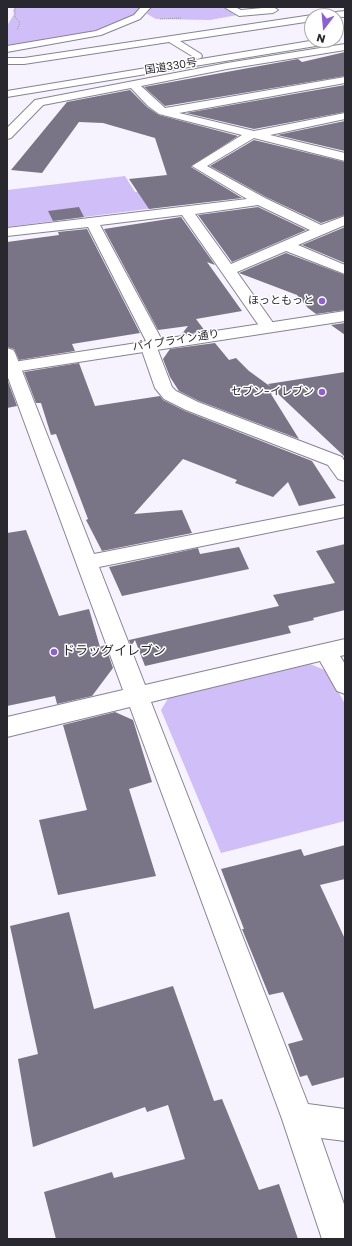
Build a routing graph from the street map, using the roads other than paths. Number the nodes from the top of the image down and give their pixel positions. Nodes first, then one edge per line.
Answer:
1 (146, 7) edge
2 (229, 7) edge
3 (286, 7) edge
4 (304, 19) edge
5 (304, 39) edge
6 (172, 40) junction
7 (304, 43) edge
8 (345, 47) edge
9 (7, 49) edge
10 (327, 50) junction
11 (197, 56) junction
12 (345, 58) edge
13 (7, 61) edge
14 (345, 80) edge
15 (133, 84) junction
16 (7, 87) edge
17 (7, 94) edge
18 (163, 112) junction
19 (345, 116) edge
20 (11, 126) edge
21 (7, 134) edge
22 (251, 134) junction
23 (345, 157) edge
24 (260, 202) junction
25 (186, 211) junction
26 (345, 220) edge
27 (92, 222) junction
28 (322, 231) junction
29 (7, 232) edge
30 (286, 246) junction
31 (345, 270) edge
32 (227, 271) junction
33 (345, 316) edge
34 (268, 327) junction
35 (152, 345) junction
36 (9, 363) edge
37 (342, 462) edge
38 (345, 511) edge
39 (86, 563) junction
40 (336, 649) edge
41 (345, 685) edge
42 (137, 696) junction
43 (7, 727) edge
44 (298, 1119) junction
45 (345, 1125) edge
46 (339, 1239) edge

1 - 9 main road
2 - 3 main road
4 - 6 main road
5 - 11 main road, 国道330号
6 - 11 main road
6 - 13 main road
7 - 17 main road, 国道330号
8 - 10 main road
10 - 12 main road
10 - 15 main road
11 - 16 main road, 国道330号
14 - 18 main road
15 - 18 main road
15 - 20 main road
18 - 22 main road
19 - 22 main road
20 - 21 main road
22 - 23 main road
22 - 24 main road
24 - 25 main road
24 - 28 main road
25 - 27 main road
25 - 32 main road
26 - 28 main road
27 - 29 main road
27 - 35 main road
28 - 30 main road
30 - 31 main road
30 - 32 main road
32 - 34 main road
33 - 34 main road, パイプライン通り
34 - 35 main road, パイプライン通り
35 - 36 main road, パイプライン通り
35 - 37 main road
36 - 39 main road
38 - 39 main road
39 - 42 main road
40 - 41 main road
40 - 42 main road
42 - 43 main road
42 - 44 main road
44 - 45 main road
44 - 46 main road

